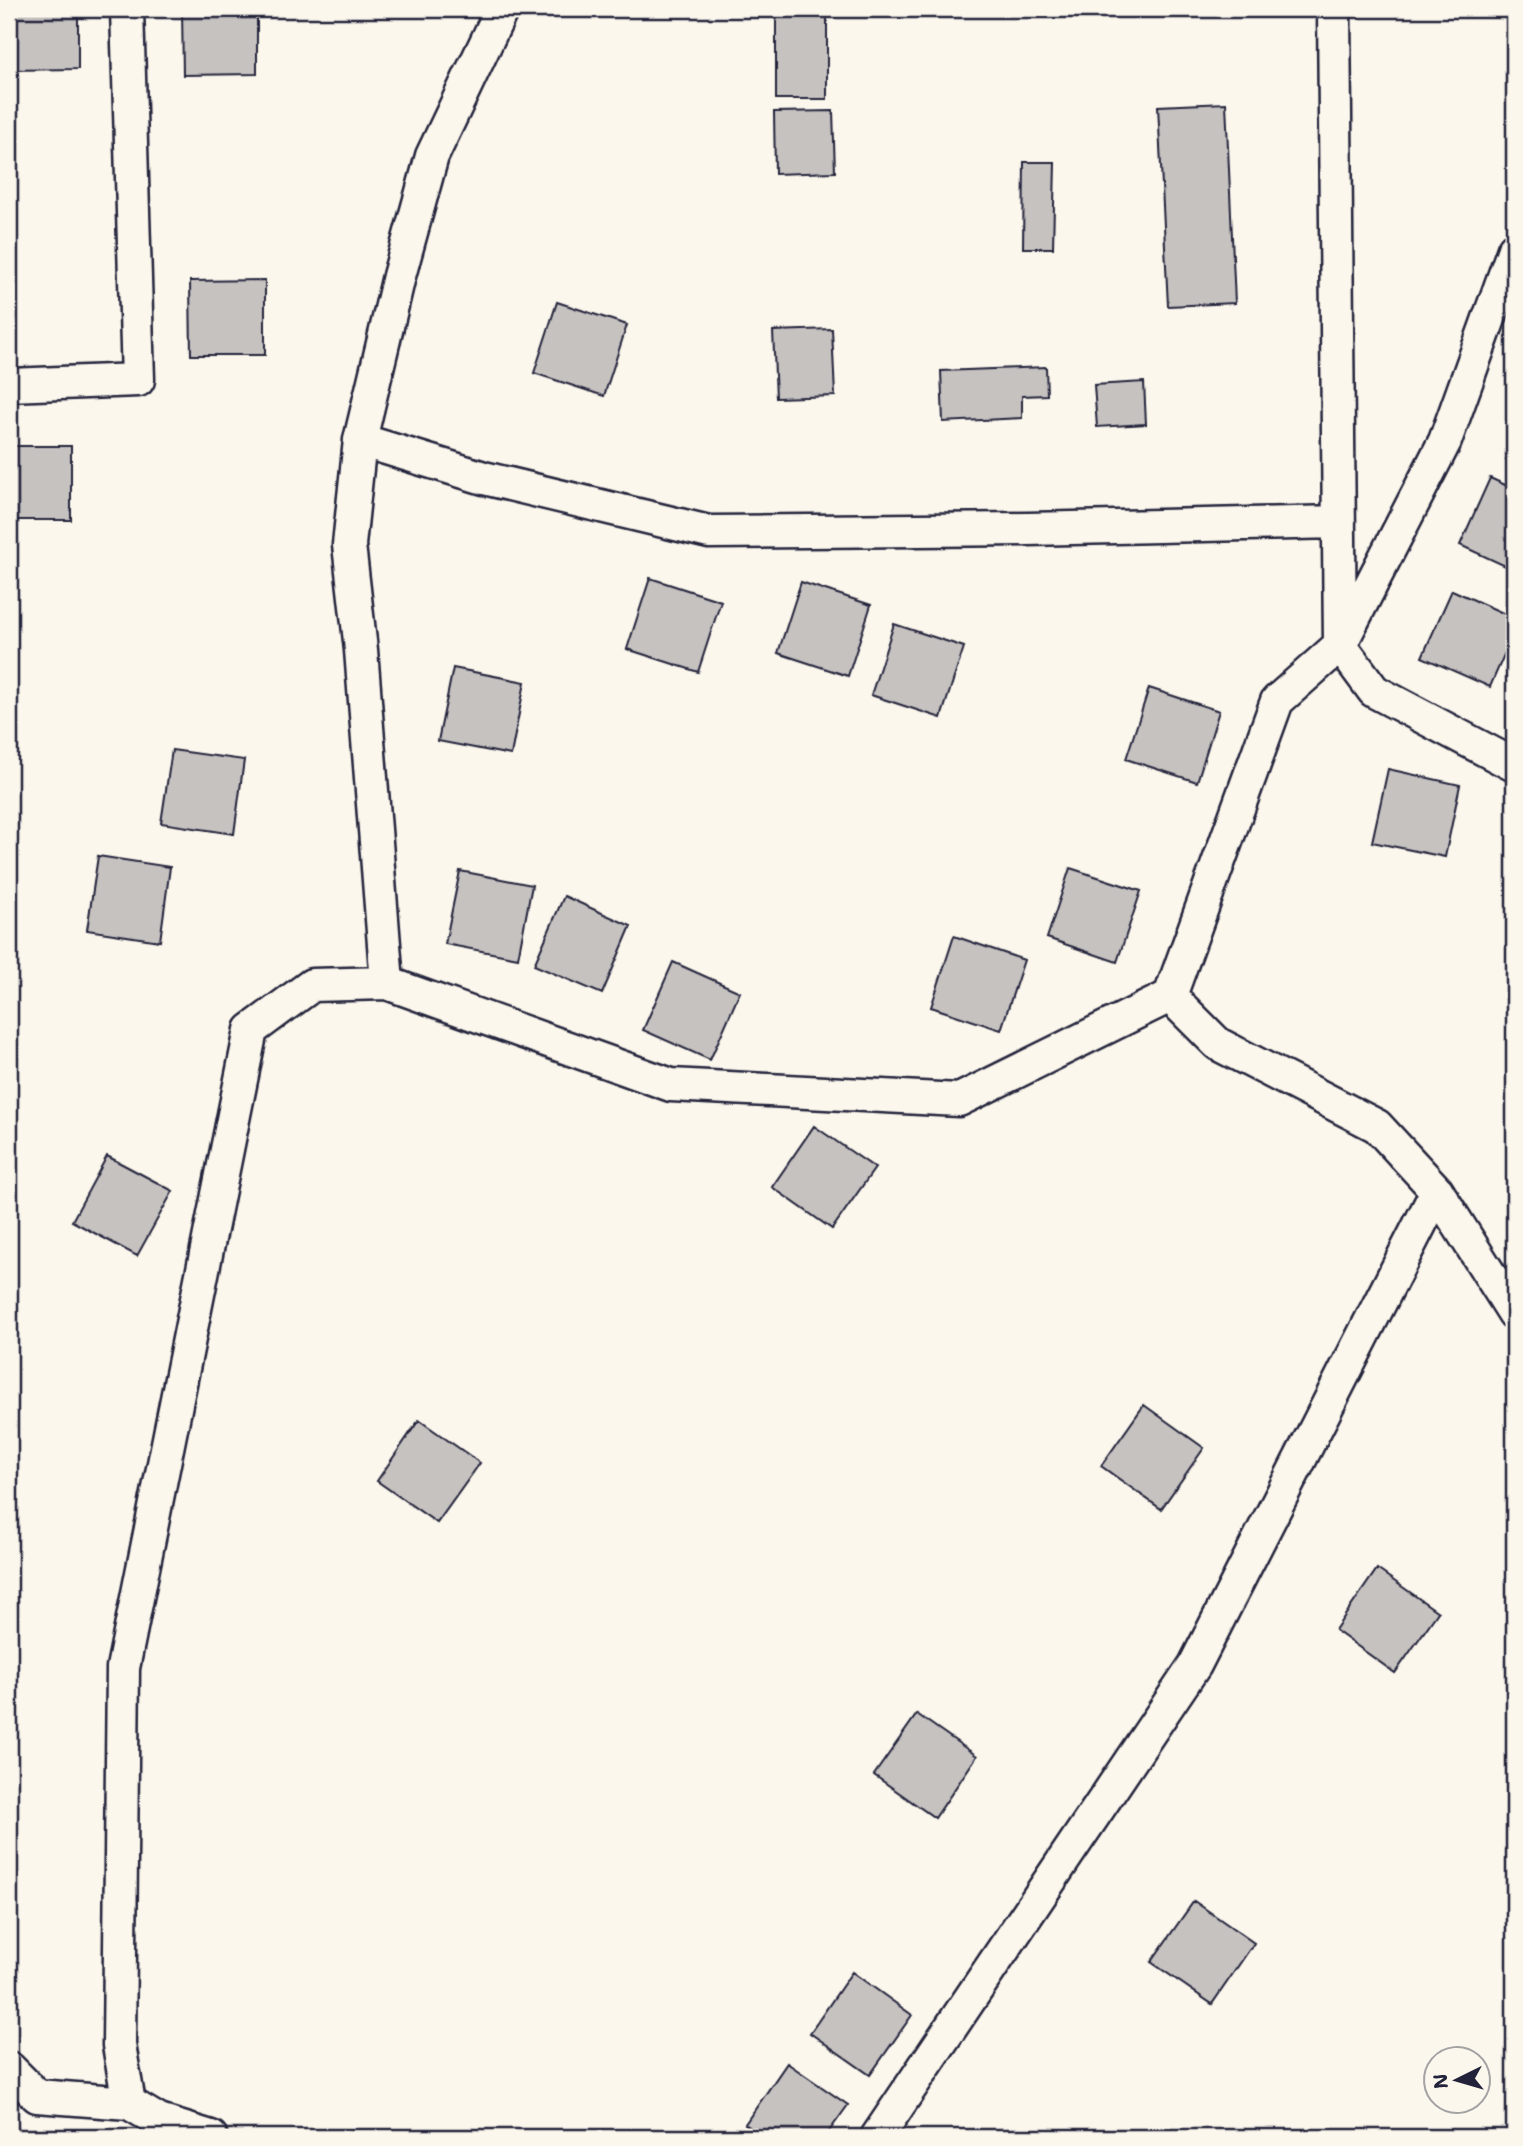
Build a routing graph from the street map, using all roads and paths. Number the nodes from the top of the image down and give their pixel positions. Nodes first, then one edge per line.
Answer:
1 (127, 9) edge
2 (502, 9) edge
3 (1334, 9) edge
4 (1514, 249) edge
5 (9, 385) edge
6 (360, 440) junction
7 (1339, 522) junction
8 (1340, 645) junction
9 (1514, 765) edge
10 (387, 982) junction
11 (1170, 996) junction
12 (1437, 1191) junction
13 (1514, 1313) edge
14 (9, 2068) edge
15 (129, 2103) junction
16 (212, 2137) edge
17 (877, 2137) edge

1 - 5 street
2 - 6 street
3 - 7 street
4 - 8 street
6 - 7 street
6 - 10 street
7 - 8 street
8 - 9 street
8 - 11 street
10 - 11 street
10 - 15 street
11 - 12 street
12 - 13 street
12 - 17 street
14 - 15 street
15 - 16 street

